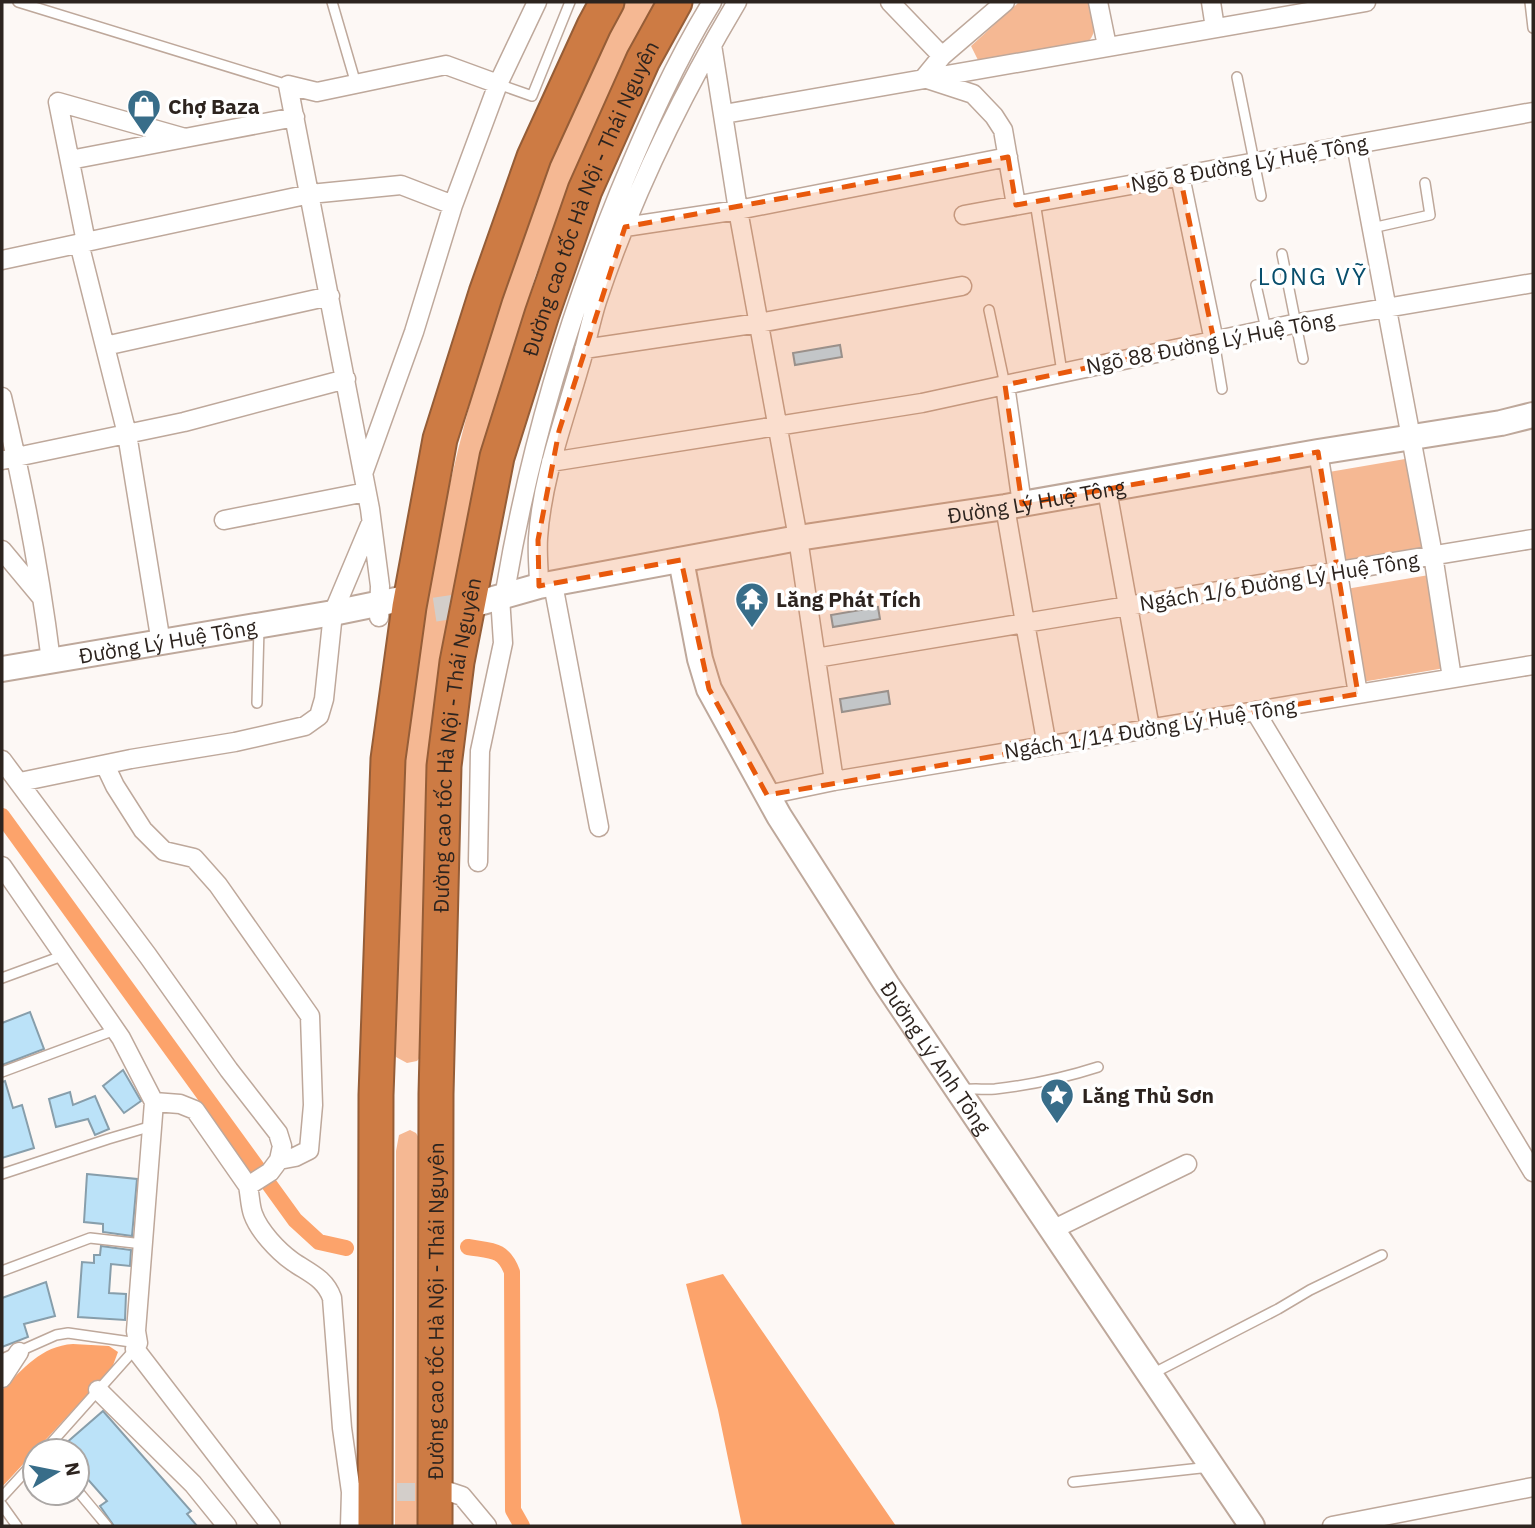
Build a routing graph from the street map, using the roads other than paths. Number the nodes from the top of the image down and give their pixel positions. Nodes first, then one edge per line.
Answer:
1 (18, 2) edge
2 (332, 2) edge
3 (537, 2) edge
4 (570, 2) edge
5 (607, 2) edge
6 (675, 2) edge
7 (712, 2) edge
8 (737, 2) edge
9 (890, 2) edge
10 (1005, 2) edge
11 (1098, 2) edge
12 (1211, 2) edge
13 (1366, 2) edge
14 (1530, 2) edge
15 (1332, 4) edge
16 (1215, 28) junction
17 (1533, 28) edge
18 (973, 29) junction
19 (712, 45) junction
20 (1107, 46) junction
21 (942, 56) junction
22 (986, 69) junction
23 (1237, 77) dead end
24 (924, 78) junction
25 (356, 84) junction
26 (499, 84) junction
27 (288, 85) junction
28 (1533, 113) edge
29 (724, 114) junction
30 (295, 117) junction
31 (185, 138) junction
32 (1356, 144) junction
33 (1008, 157) junction
34 (70, 160) junction
35 (1254, 162) junction
36 (1180, 176) junction
37 (1425, 183) dead end
38 (310, 194) junction
39 (1261, 196) dead end
40 (1035, 202) junction
41 (453, 205) junction
42 (1016, 205) junction
43 (738, 210) junction
44 (964, 215) dead end
45 (625, 227) junction
46 (1372, 228) junction
47 (83, 242) junction
48 (1283, 254) dead end
49 (2, 260) edge
50 (1533, 283) edge
51 (1256, 285) dead end
52 (962, 286) dead end
53 (330, 296) junction
54 (1387, 308) junction
55 (989, 310) dead end
56 (759, 323) junction
57 (1298, 323) junction
58 (1266, 330) junction
59 (1214, 341) junction
60 (105, 346) junction
61 (584, 349) junction
62 (1303, 359) dead end
63 (1062, 372) junction
64 (346, 379) junction
65 (1005, 385) junction
66 (1222, 389) dead end
67 (2, 397) edge
68 (1533, 415) edge
69 (776, 428) junction
70 (127, 434) junction
71 (1411, 437) junction
72 (1318, 452) junction
73 (9, 458) edge
74 (551, 462) junction
75 (365, 483) junction
76 (1107, 490) junction
77 (1014, 505) junction
78 (224, 520) dead end
79 (370, 523) junction
80 (798, 538) junction
81 (1533, 539) edge
82 (2, 550) edge
83 (1433, 555) junction
84 (681, 560) junction
85 (1338, 571) junction
86 (546, 585) junction
87 (491, 593) junction
88 (43, 599) junction
89 (1128, 606) junction
90 (390, 608) joint
91 (333, 613) junction
92 (1026, 623) junction
93 (259, 626) junction
94 (161, 643) junction
95 (816, 658) junction
96 (51, 661) junction
97 (1533, 665) edge
98 (2, 670) edge
99 (1452, 678) junction
100 (1358, 694) junction
101 (257, 703) dead end
102 (1255, 711) junction
103 (1150, 728) junction
104 (1047, 746) junction
105 (2, 760) edge
106 (105, 765) junction
107 (834, 781) junction
108 (20, 782) junction
109 (767, 795) junction
110 (599, 827) dead end
111 (478, 862) dead end
112 (2, 866) edge
113 (8, 885) edge
114 (62, 956) junction
115 (2, 978) edge
116 (115, 1030) junction
117 (1098, 1067) dead end
118 (2, 1072) edge
119 (958, 1091) junction
120 (154, 1102) junction
121 (152, 1126) junction
122 (1187, 1164) dead end
123 (275, 1166) junction
124 (1533, 1172) edge
125 (2, 1174) edge
126 (251, 1185) junction
127 (1052, 1230) junction
128 (143, 1244) junction
129 (1382, 1255) dead end
130 (2, 1271) edge
131 (136, 1346) junction
132 (10, 1355) edge
133 (1150, 1375) junction
134 (2, 1378) edge
135 (98, 1390) junction
136 (57, 1437) edge
137 (1212, 1467) junction
138 (21, 1476) edge
139 (1073, 1482) dead end
140 (1533, 1488) edge
141 (351, 1492) junction
142 (370, 1492) tunnel mouth
143 (450, 1492) tunnel mouth
144 (2, 1497) edge
145 (2, 1505) edge
146 (91, 1507) edge
147 (17, 1526) edge
148 (107, 1526) edge
149 (227, 1526) edge
150 (271, 1526) edge
151 (350, 1526) edge
152 (374, 1526) edge
153 (435, 1526) edge
154 (487, 1526) edge
155 (1252, 1526) edge
156 (1332, 1526) edge

1 - 27 lane
2 - 25 lane
3 - 26 street
4 - 26 lane
5 - 152 highway
6 - 153 highway, Đường cao tốc Hà Nội - Thái Nguyên
7 - 87 street
8 - 19 street
9 - 21 street
10 - 18 street
11 - 20 street
12 - 16 street
13 - 15 street
14 - 17 lane
15 - 16 street
16 - 20 street
18 - 21 street
18 - 22 street
19 - 29 street
19 - 45 street
20 - 22 street
21 - 24 street
22 - 24 street
23 - 35 lane
24 - 29 street
24 - 33 street
25 - 26 street
25 - 27 street
26 - 41 street
27 - 30 street
28 - 32 street, Ngõ 8 Đường Lý Huệ Tông
29 - 43 street
30 - 31 street
30 - 38 street
31 - 34 street
31 - 34 street
32 - 35 street, Ngõ 8 Đường Lý Huệ Tông
32 - 46 street
33 - 42 street
33 - 43 street
34 - 47 street
35 - 36 street, Ngõ 8 Đường Lý Huệ Tông
35 - 39 lane
36 - 40 street, Ngõ 8 Đường Lý Huệ Tông
36 - 59 street
37 - 46 lane
38 - 41 street
38 - 47 street
38 - 53 street
40 - 42 street, Ngõ 8 Đường Lý Huệ Tông
40 - 63 lane
41 - 75 street
42 - 44 street, Ngõ 8 Đường Lý Huệ Tông
43 - 45 street
43 - 56 street
45 - 61 street
46 - 54 street
47 - 49 street
47 - 60 street
48 - 57 lane
50 - 54 street, Ngõ 88 Đường Lý Huệ Tông
51 - 58 lane
52 - 56 street
53 - 60 street
53 - 64 street
54 - 57 street, Ngõ 88 Đường Lý Huệ Tông
54 - 71 street
55 - 65 lane
56 - 61 street
56 - 69 street
57 - 58 street, Ngõ 88 Đường Lý Huệ Tông
57 - 62 lane
58 - 59 street, Ngõ 88 Đường Lý Huệ Tông
59 - 63 street, Ngõ 88 Đường Lý Huệ Tông
59 - 66 lane
60 - 70 street
61 - 74 street
63 - 65 street, Ngõ 88 Đường Lý Huệ Tông
64 - 70 street
64 - 75 street
65 - 69 street, Ngõ 88 Đường Lý Huệ Tông
65 - 77 street
67 - 73 street
68 - 71 main road, Đường Lý Huệ Tông
69 - 74 street, Ngõ 88 Đường Lý Huệ Tông
69 - 80 street
70 - 73 street
70 - 94 street
71 - 72 main road, Đường Lý Huệ Tông
71 - 83 street
72 - 76 main road, Đường Lý Huệ Tông
72 - 85 street
73 - 88 street
74 - 86 street
75 - 78 street
75 - 79 street
76 - 77 main road, Đường Lý Huệ Tông
76 - 89 street
77 - 80 main road, Đường Lý Huệ Tông
77 - 92 street
79 - 90 street
79 - 91 street
80 - 84 main road, Đường Lý Huệ Tông
80 - 95 street
81 - 83 street, Ngách 1/6 Đường Lý Huệ Tông
82 - 88 street
83 - 85 street, Ngách 1/6 Đường Lý Huệ Tông
83 - 99 street
84 - 86 main road, Đường Lý Huệ Tông
84 - 109 main road, Đường Lý Anh Tông
85 - 89 street, Ngách 1/6 Đường Lý Huệ Tông
85 - 100 street
86 - 87 main road, Đường Lý Huệ Tông
86 - 110 street
87 - 111 street
88 - 96 street
89 - 92 street, Ngách 1/6 Đường Lý Huệ Tông
89 - 103 street
90 - 91 main road, Đường Lý Huệ Tông
91 - 93 main road, Đường Lý Huệ Tông
91 - 106 street
92 - 95 street, Ngách 1/6 Đường Lý Huệ Tông
92 - 104 street
93 - 94 main road, Đường Lý Huệ Tông
93 - 101 lane
94 - 96 main road, Đường Lý Huệ Tông
95 - 107 street
96 - 98 main road, Đường Lý Huệ Tông
97 - 99 street, Ngách 1/14 Đường Lý Huệ Tông
99 - 100 street, Ngách 1/14 Đường Lý Huệ Tông
100 - 102 street, Ngách 1/14 Đường Lý Huệ Tông
102 - 103 street, Ngách 1/14 Đường Lý Huệ Tông
102 - 124 street
103 - 104 street, Ngách 1/14 Đường Lý Huệ Tông
104 - 107 street, Ngách 1/14 Đường Lý Huệ Tông
105 - 108 street
106 - 108 street
106 - 123 street
107 - 109 street, Ngách 1/14 Đường Lý Huệ Tông
108 - 123 street
109 - 119 main road, Đường Lý Anh Tông
112 - 113 street
113 - 114 street
114 - 115 lane
114 - 116 street
116 - 118 lane
116 - 120 street
117 - 119 lane
119 - 127 main road, Đường Lý Anh Tông
120 - 121 street
120 - 126 street
121 - 125 lane
121 - 128 street
122 - 127 street
123 - 126 street
126 - 141 street
127 - 133 main road, Đường Lý Anh Tông
128 - 130 lane
128 - 131 street
129 - 133 lane
131 - 132 lane
131 - 135 lane
131 - 150 street
132 - 134 street
133 - 137 main road, Đường Lý Anh Tông
135 - 136 lane
135 - 149 street
137 - 139 lane
137 - 155 main road, Đường Lý Anh Tông
138 - 144 lane
140 - 156 street
141 - 142 street
141 - 151 street
143 - 154 street
145 - 147 lane
146 - 148 lane

